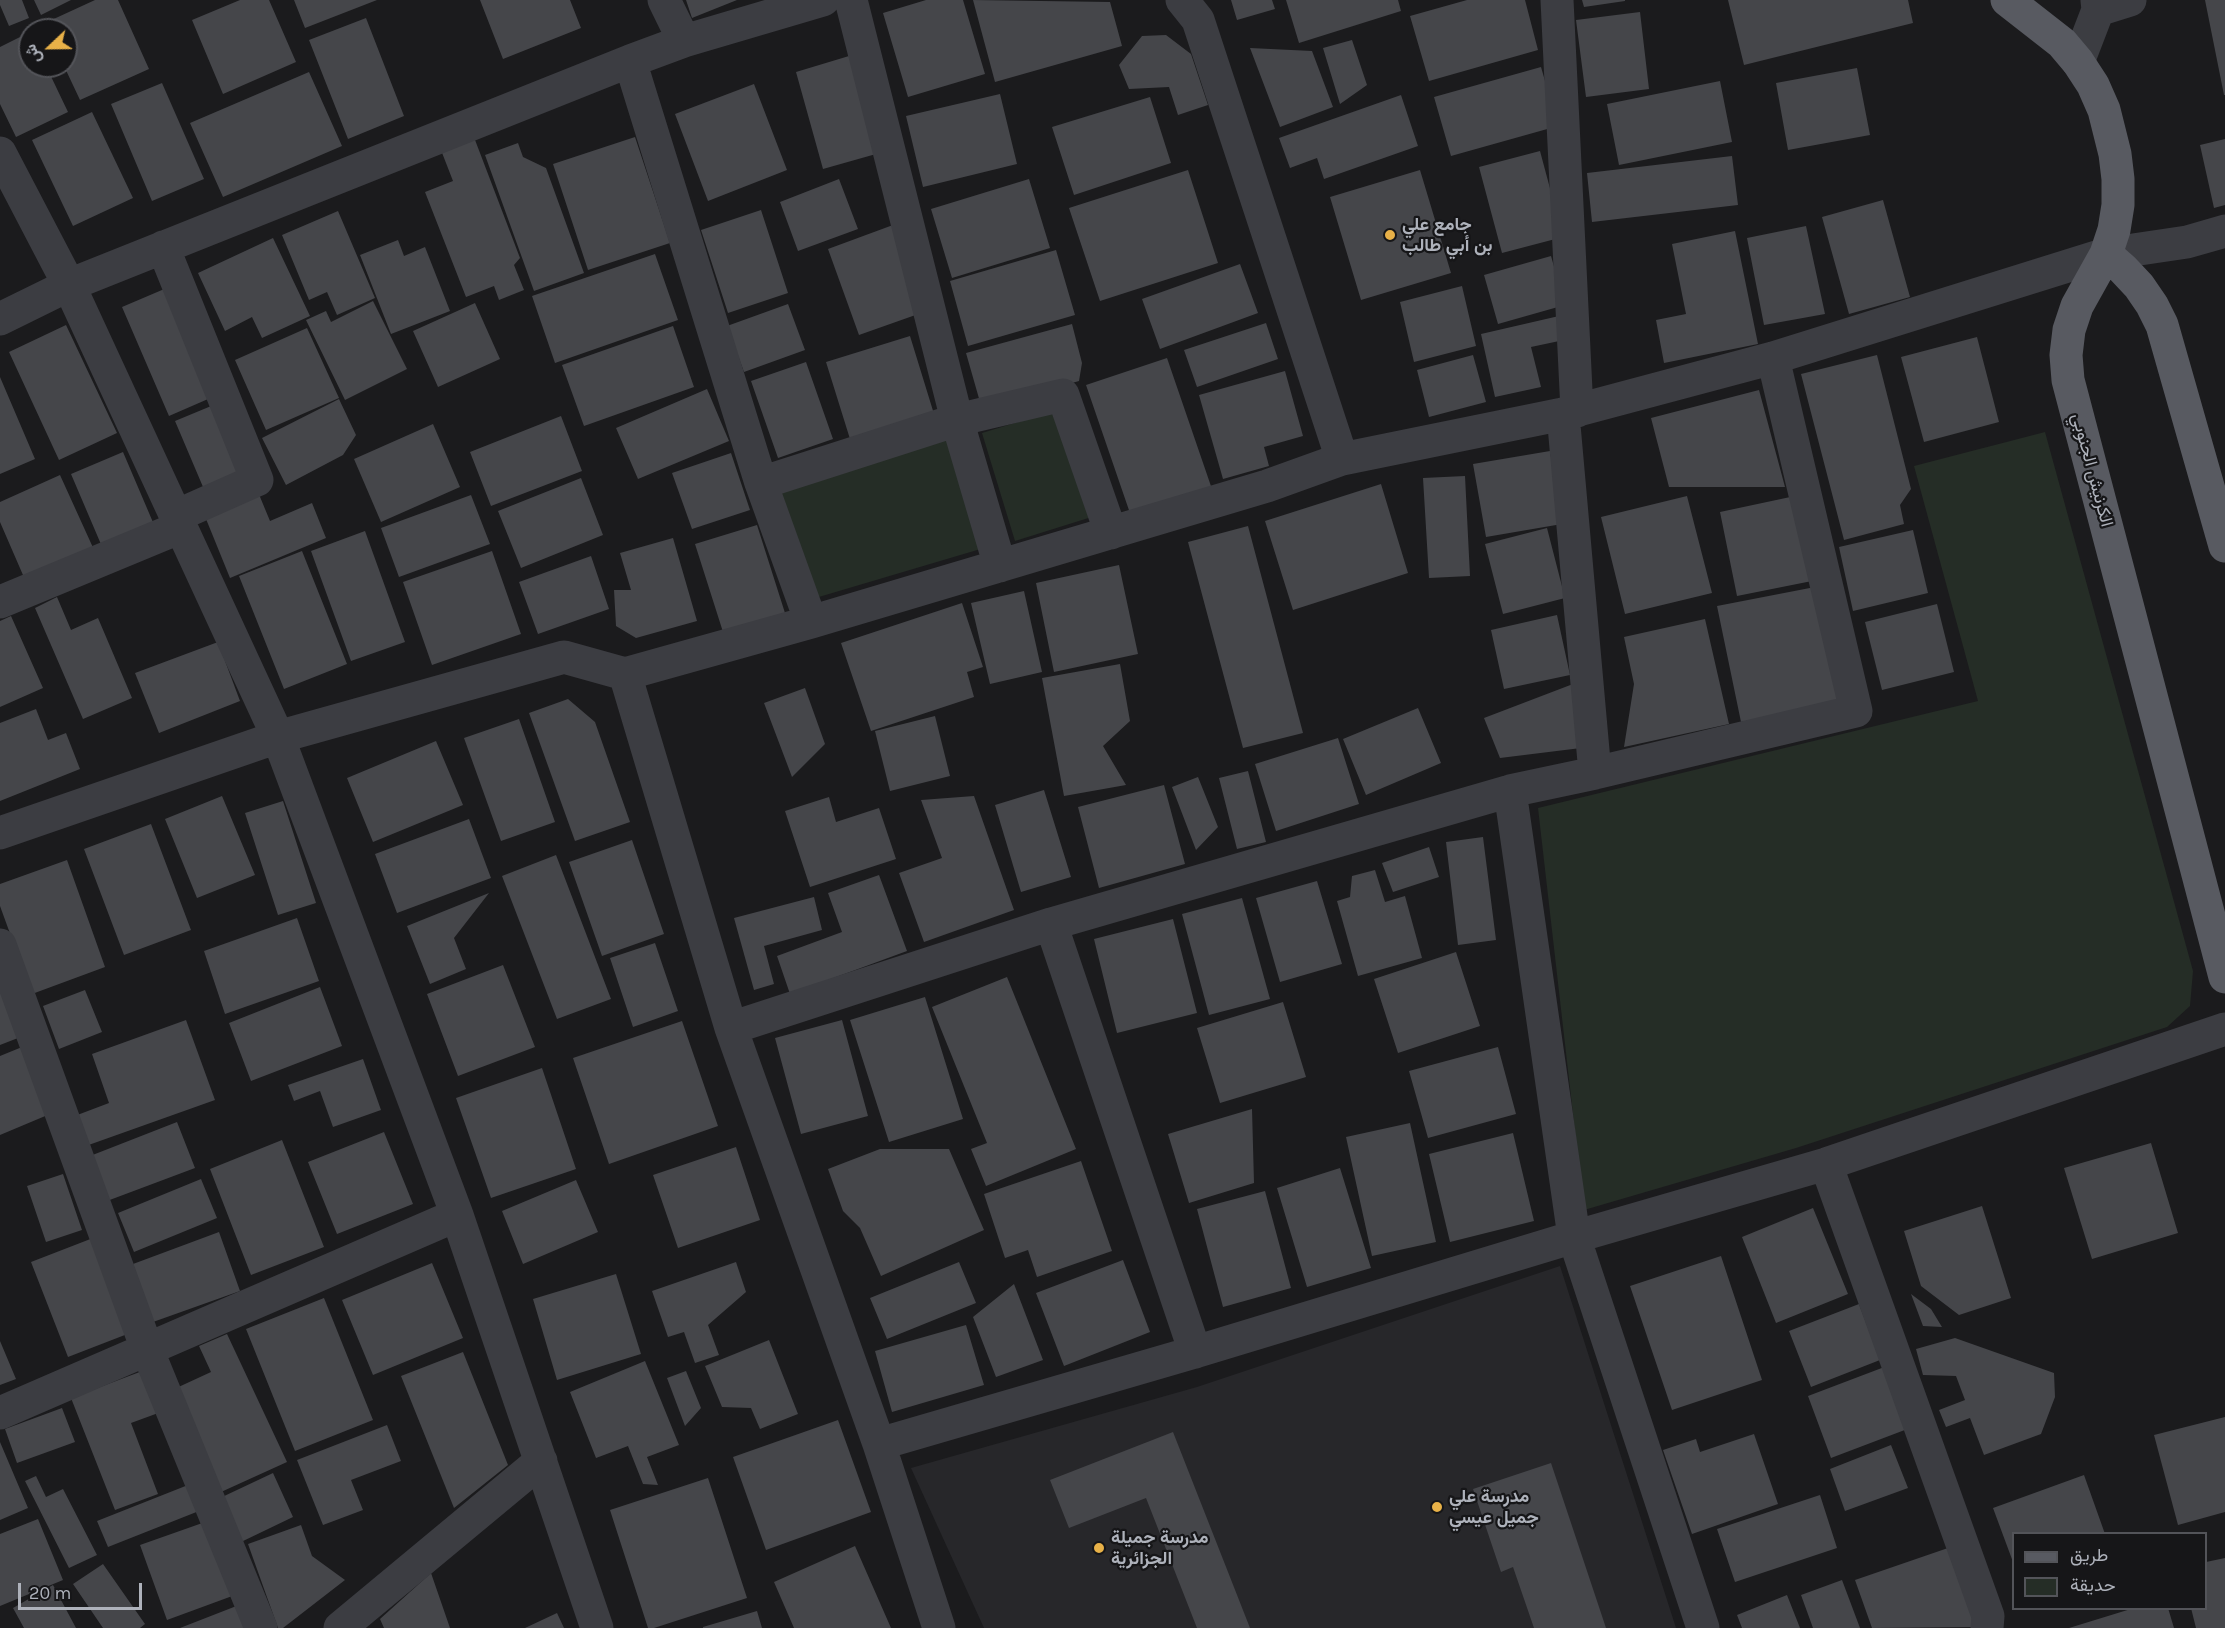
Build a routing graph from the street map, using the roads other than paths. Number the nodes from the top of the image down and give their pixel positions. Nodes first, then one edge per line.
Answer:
1 (664, 0) edge
2 (851, 0) edge
3 (1182, 0) edge
4 (1557, 0) edge
5 (2007, 0) edge
6 (2130, 0) edge
7 (807, 2) edge
8 (2098, 5) edge
9 (684, 41) junction
10 (630, 61) junction
11 (2078, 62) junction
12 (0, 153) edge
13 (2225, 231) edge
14 (163, 247) junction
15 (2106, 255) junction
16 (69, 285) junction
17 (0, 319) edge
18 (1773, 358) junction
19 (1570, 412) junction
20 (957, 420) junction
21 (1342, 459) junction
22 (761, 483) junction
23 (178, 521) junction
24 (2222, 525) edge
25 (1111, 532) junction
26 (1000, 566) junction
27 (0, 602) edge
28 (811, 622) junction
29 (626, 674) junction
30 (278, 737) junction
31 (1594, 773) junction
32 (1510, 791) junction
33 (0, 833) edge
34 (1051, 924) junction
35 (0, 945) edge
36 (2225, 977) edge
37 (731, 1028) junction
38 (2225, 1029) edge
39 (1826, 1164) junction
40 (457, 1215) junction
41 (1574, 1237) junction
42 (147, 1349) junction
43 (1195, 1352) junction
44 (0, 1413) edge
45 (879, 1444) junction
46 (541, 1461) junction
47 (261, 1628) edge
48 (340, 1628) edge
49 (597, 1628) edge
50 (939, 1628) edge
51 (1703, 1628) edge
52 (1987, 1628) edge

1 - 9 street
2 - 20 street
3 - 21 street
4 - 19 street
5 - 11 main road, الكرنيش الجنوبي
6 - 8 street
7 - 9 street
8 - 11 street
9 - 10 street
10 - 14 street
10 - 22 street
11 - 15 main road, الكرنيش الجنوبي
12 - 16 street
13 - 15 street
14 - 16 street
14 - 23 street
15 - 18 street
15 - 24 main road
15 - 36 main road, الكرنيش الجنوبي
16 - 17 street
16 - 23 street
18 - 19 street
18 - 31 street
19 - 21 street
19 - 31 street
20 - 22 street
20 - 25 street
20 - 26 street
21 - 25 street
22 - 28 street
23 - 27 street
23 - 30 street
25 - 26 street
26 - 28 street
28 - 29 street
29 - 30 street
29 - 37 street
30 - 33 street
30 - 40 street
31 - 32 street
32 - 34 street
32 - 41 street
34 - 37 street
34 - 43 street
35 - 42 street
37 - 45 street
38 - 39 street
39 - 41 street
39 - 52 street
40 - 42 street
40 - 46 street
41 - 43 street
41 - 51 street
42 - 44 street
42 - 47 street
43 - 45 street
45 - 50 street
46 - 48 street
46 - 49 street

